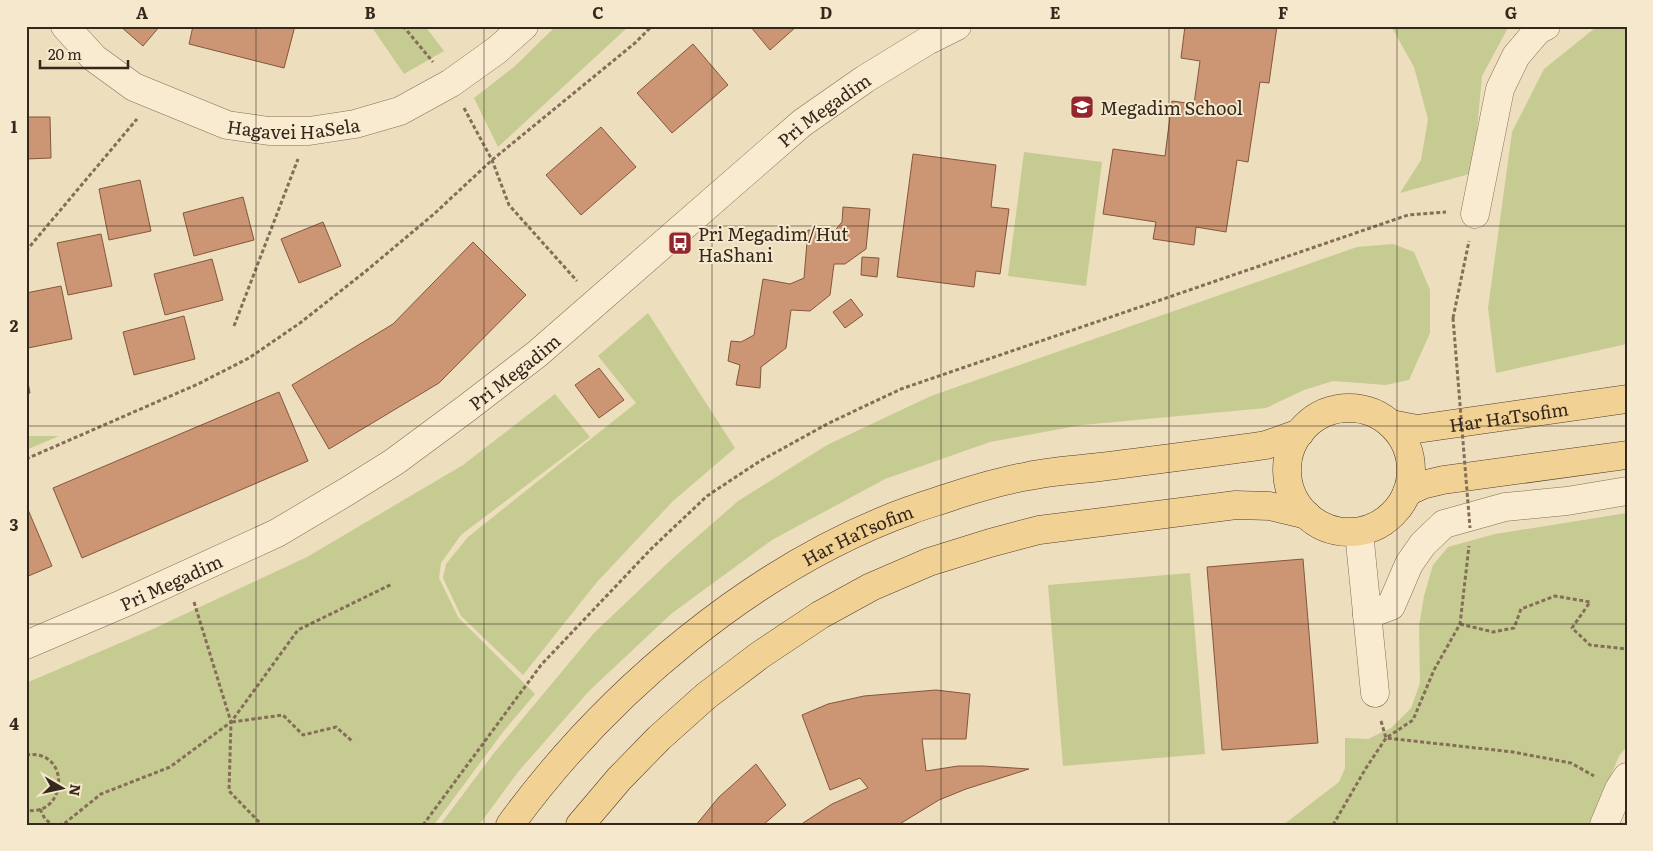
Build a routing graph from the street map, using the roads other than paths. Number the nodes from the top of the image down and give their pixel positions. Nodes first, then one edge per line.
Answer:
1 (64, 26) edge
2 (524, 26) edge
3 (957, 26) edge
4 (1546, 26) edge
5 (1475, 214) road end
6 (1627, 399) edge
7 (1391, 424) junction
8 (1300, 433) junction
9 (1627, 455) edge
10 (1627, 491) edge
11 (1407, 492) junction
12 (1307, 515) junction
13 (1359, 532) junction
14 (1367, 615) junction
15 (26, 645) edge
16 (1375, 693) dead end
17 (1623, 783) edge
18 (510, 825) edge
19 (580, 825) edge
20 (1604, 825) edge

1 - 2 street, Hagavei HaSela
3 - 15 street, Pri Megadim
4 - 5 street
6 - 7 main road, Har HaTsofim
7 - 8 main road
7 - 11 main road
8 - 12 main road
8 - 18 main road, Har HaTsofim
9 - 11 main road
10 - 14 street
11 - 13 main road
12 - 13 main road
12 - 19 main road
13 - 14 street
14 - 16 street
17 - 20 street

